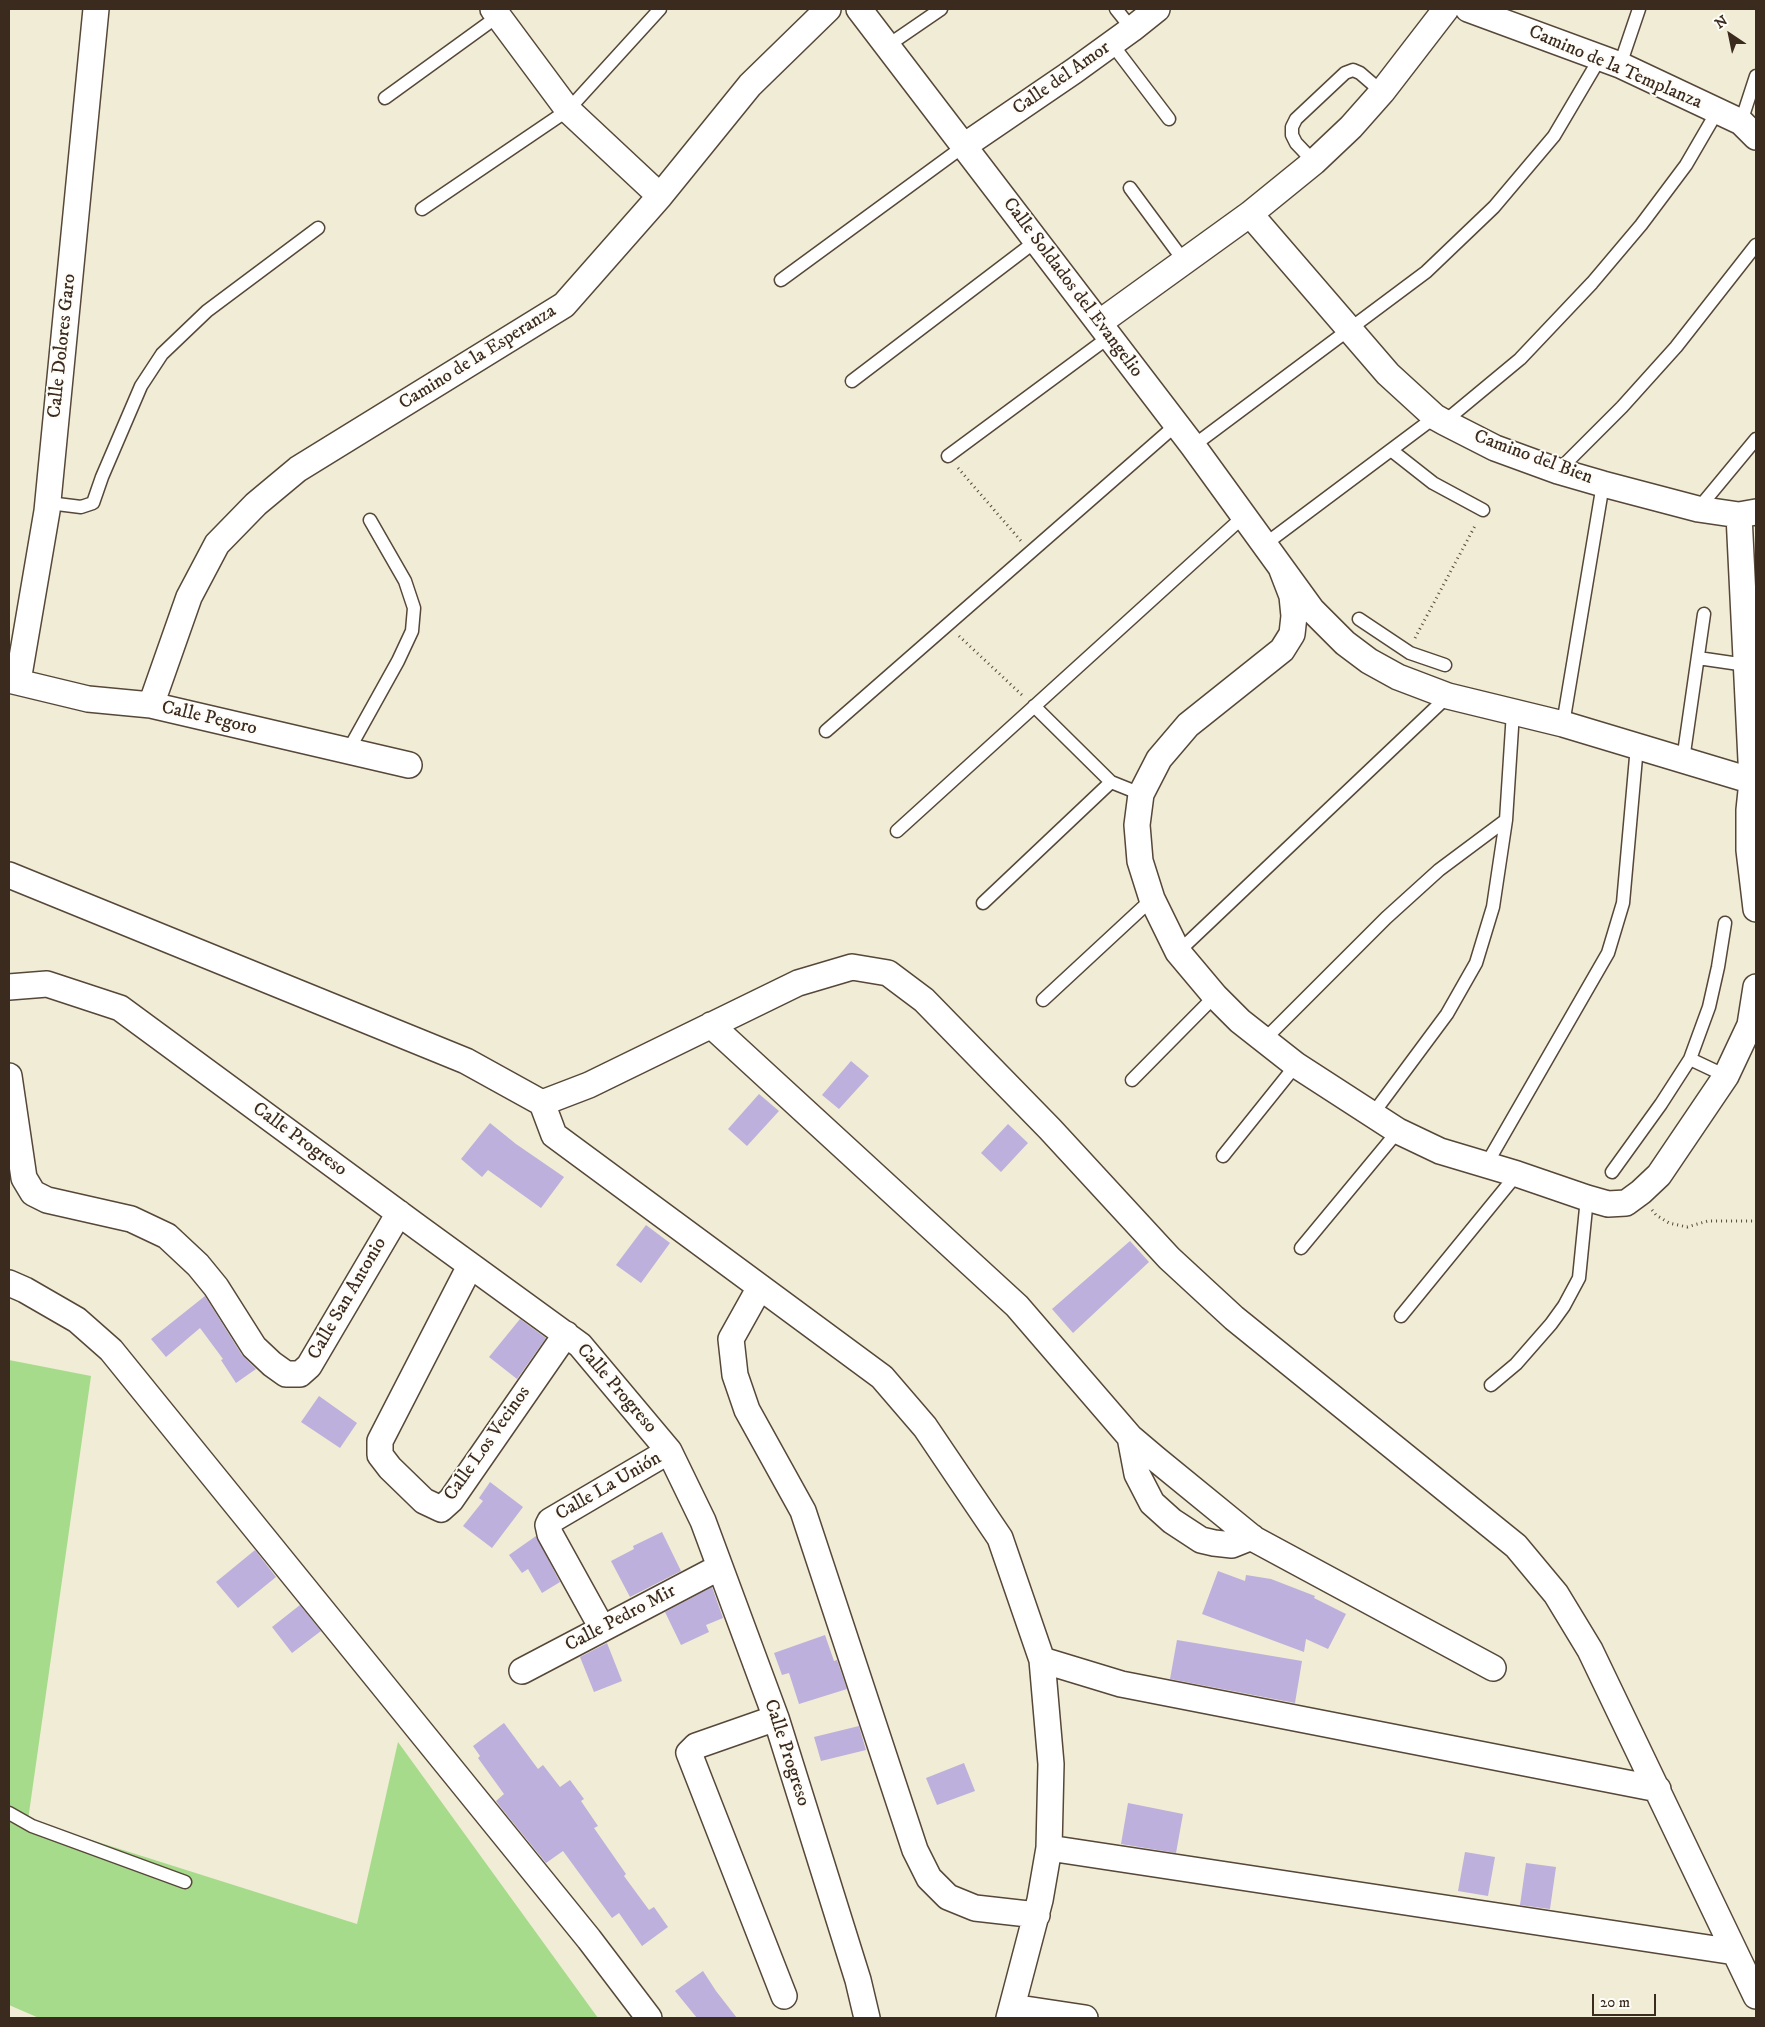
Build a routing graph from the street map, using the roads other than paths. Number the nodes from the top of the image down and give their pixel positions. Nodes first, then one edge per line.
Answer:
1 (96, 9) edge
2 (660, 9) edge
3 (828, 9) edge
4 (859, 9) edge
5 (941, 9) edge
6 (1116, 9) edge
7 (1157, 9) edge
8 (1446, 9) edge
9 (1468, 9) edge
10 (1639, 9) edge
11 (500, 11) edge
12 (1132, 29) junction
13 (1112, 44) junction
14 (887, 46) junction
15 (1610, 61) junction
16 (1756, 76) edge
17 (1382, 92) junction
18 (385, 98) dead end
19 (568, 110) junction
20 (1718, 110) junction
21 (1169, 119) dead end
22 (1751, 122) edge
23 (964, 146) junction
24 (1314, 162) junction
25 (1130, 188) dead end
26 (660, 196) junction
27 (422, 209) dead end
28 (1250, 214) junction
29 (318, 228) dead end
30 (1036, 241) junction
31 (1756, 245) edge
32 (1184, 261) junction
33 (781, 280) dead end
34 (1104, 330) junction
35 (1349, 330) junction
36 (852, 381) dead end
37 (1439, 420) junction
38 (1176, 425) junction
39 (1756, 440) edge
40 (1193, 446) junction
41 (1391, 450) junction
42 (948, 456) road end
43 (1558, 471) junction
44 (1603, 484) junction
45 (1698, 509) junction
46 (1483, 510) road end
47 (47, 511) junction
48 (1748, 514) edge
49 (1244, 516) junction
50 (370, 520) dead end
51 (1264, 545) junction
52 (1282, 570) junction
53 (1704, 614) dead end
54 (1359, 619) dead end
55 (1698, 658) junction
56 (1404, 665) junction
57 (1445, 665) dead end
58 (1746, 665) junction
59 (13, 681) edge
60 (1448, 696) junction
61 (151, 705) junction
62 (1034, 706) junction
63 (1513, 712) junction
64 (1562, 724) junction
65 (826, 730) dead end
66 (1637, 746) junction
67 (348, 751) junction
68 (1682, 760) junction
69 (409, 765) dead end
70 (1111, 782) junction
71 (1754, 782) edge
72 (1141, 794) junction
73 (1506, 820) junction
74 (897, 831) dead end
75 (9, 875) edge
76 (1152, 899) junction
77 (983, 903) dead end
78 (1756, 909) edge
79 (1725, 923) dead end
80 (1178, 952) junction
81 (9, 987) edge
82 (1756, 987) edge
83 (1215, 996) junction
84 (1043, 1000) dead end
85 (710, 1026) junction
86 (1264, 1040) junction
87 (1690, 1059) junction
88 (1296, 1065) junction
89 (9, 1076) edge
90 (1726, 1076) junction
91 (1132, 1080) dead end
92 (542, 1103) junction
93 (1372, 1115) junction
94 (1398, 1131) junction
95 (1223, 1156) dead end
96 (1486, 1165) junction
97 (1612, 1172) dead end
98 (1517, 1174) junction
99 (1587, 1198) junction
100 (399, 1213) junction
101 (1301, 1248) dead end
102 (470, 1266) junction
103 (9, 1283) edge
104 (760, 1287) junction
105 (1401, 1316) dead end
106 (566, 1334) junction
107 (1491, 1385) dead end
108 (1130, 1437) junction
109 (669, 1452) junction
110 (1252, 1537) junction
111 (720, 1567) junction
112 (602, 1628) junction
113 (1042, 1660) junction
114 (1493, 1668) dead end
115 (522, 1672) dead end
116 (776, 1718) junction
117 (1658, 1790) junction
118 (9, 1813) edge
119 (1049, 1848) junction
120 (185, 1882) dead end
121 (1037, 1915) junction
122 (1735, 1952) junction
123 (784, 1996) dead end
124 (1756, 1996) edge
125 (1011, 2013) edge
126 (648, 2018) edge
127 (868, 2018) edge
128 (1085, 2018) edge

1 - 47 street, Calle Dolores Garo
2 - 19 lane
3 - 26 street, Camino de la Esperanza
4 - 14 street, Calle Soldados del Evangelio
5 - 14 lane
6 - 12 lane
7 - 12 street, Calle del Amor
8 - 17 street
9 - 15 street, Camino de la Templanza
10 - 15 lane
11 - 18 lane
11 - 19 street
12 - 13 street, Calle del Amor
13 - 21 lane
13 - 23 street, Calle del Amor
14 - 23 street, Calle Soldados del Evangelio
15 - 20 street, Camino de la Templanza
15 - 35 lane
16 - 22 lane
17 - 24 street
17 - 24 lane
19 - 26 street
19 - 27 lane
20 - 22 street, Camino de la Templanza
20 - 37 lane
23 - 30 street, Calle Soldados del Evangelio
23 - 33 lane
24 - 28 street
25 - 32 lane
26 - 61 street, Camino de la Esperanza
28 - 32 street
28 - 35 street, Camino del Bien
29 - 47 lane
30 - 34 street, Calle Soldados del Evangelio
30 - 36 lane
31 - 43 lane
32 - 34 street
34 - 38 street, Calle Soldados del Evangelio
34 - 42 lane
35 - 37 street, Camino del Bien
35 - 40 lane
37 - 41 lane
37 - 43 street, Camino del Bien
38 - 40 street, Calle Soldados del Evangelio
38 - 65 lane
39 - 45 lane
40 - 49 street, Calle Soldados del Evangelio
41 - 46 lane
41 - 51 lane
43 - 44 street, Camino del Bien
44 - 45 street, Camino del Bien
44 - 64 lane
45 - 48 street, Camino del Bien
47 - 59 street, Calle Dolores Garo
48 - 58 street
49 - 51 street, Calle Soldados del Evangelio
49 - 62 lane
50 - 67 lane
51 - 52 street, Calle Soldados del Evangelio
52 - 56 street
52 - 72 street
53 - 55 lane
54 - 56 lane
55 - 58 lane
55 - 68 lane
56 - 57 lane
56 - 60 street
58 - 71 street
59 - 61 street, Calle Pegoro
60 - 63 street
60 - 80 lane
61 - 67 street, Calle Pegoro
62 - 70 lane
62 - 74 lane
63 - 64 street
63 - 73 lane
64 - 66 street
66 - 68 street
66 - 96 lane
67 - 69 street, Calle Pegoro
68 - 71 street
70 - 72 lane
70 - 77 lane
71 - 78 street
72 - 76 street
73 - 86 lane
73 - 93 lane
75 - 92 street
76 - 80 street
76 - 84 lane
79 - 87 lane
80 - 83 street
81 - 100 street, Calle Progreso
82 - 90 street
83 - 86 street
83 - 91 lane
85 - 92 street
85 - 108 street
85 - 117 street
86 - 88 street
87 - 90 lane
87 - 97 lane
88 - 93 street
88 - 95 lane
89 - 100 street, Calle San Antonio
90 - 99 street
92 - 104 street
93 - 94 street
94 - 96 street
94 - 101 lane
96 - 98 street
98 - 99 street
98 - 105 lane
99 - 107 lane
100 - 102 street, Calle Progreso
102 - 106 street, Calle Progreso
102 - 106 street, Calle Los Vecinos
103 - 126 street
104 - 113 street
104 - 121 street
106 - 109 street, Calle Progreso
108 - 110 street
108 - 110 street
109 - 111 street, Calle Progreso
109 - 112 street, Calle La Unión
110 - 114 street
111 - 112 street, Calle Pedro Mir
111 - 116 street, Calle Progreso
112 - 115 street, Calle Pedro Mir
113 - 117 street
113 - 119 street
116 - 123 street
116 - 127 street, Calle Progreso
117 - 122 street
118 - 120 lane
119 - 121 street
119 - 122 street
121 - 125 street
122 - 124 street
125 - 128 street

